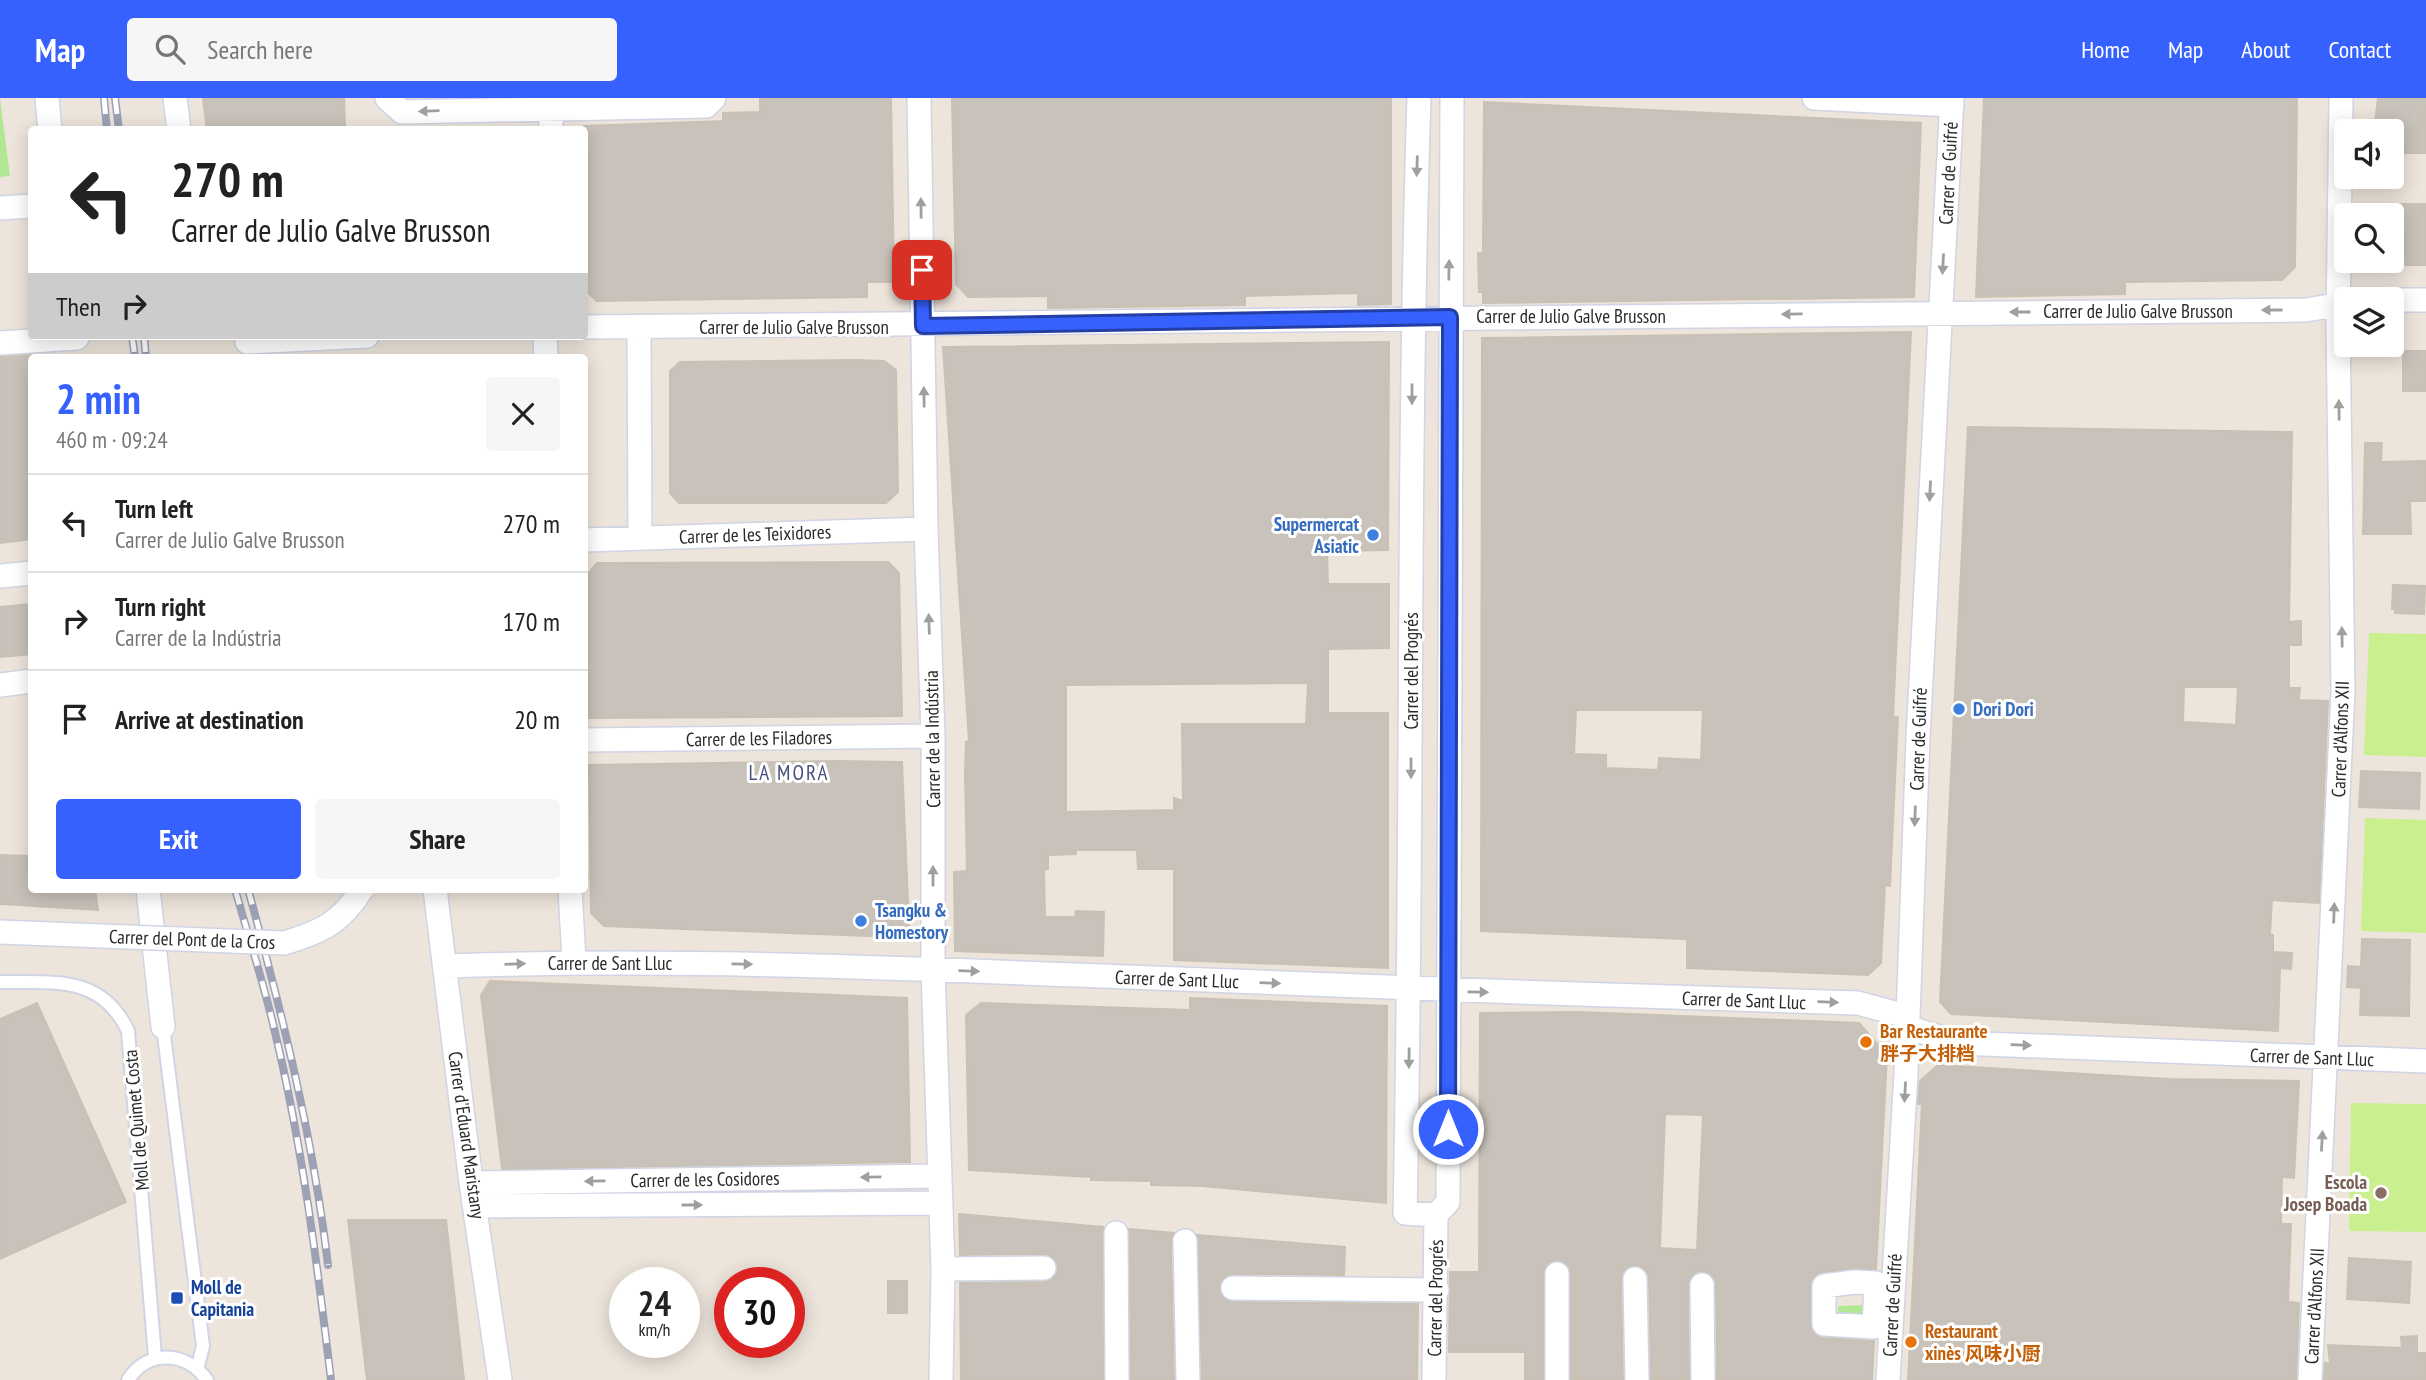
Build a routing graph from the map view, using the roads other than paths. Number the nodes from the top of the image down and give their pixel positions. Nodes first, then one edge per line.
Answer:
1 (47, 98) edge
2 (175, 98) edge
3 (387, 98) edge
4 (714, 98) edge
5 (919, 98) edge
6 (1419, 98) edge
7 (1452, 98) edge
8 (1814, 98) edge
9 (2341, 98) edge
10 (1952, 101) edge
11 (551, 112) edge
12 (50, 126) edge
13 (178, 126) edge
14 (28, 206) edge
15 (0, 208) edge
16 (2343, 287) edge
17 (2404, 300) edge
18 (2426, 300) edge
19 (2334, 305) edge
20 (1939, 313) junction
21 (1450, 317) junction
22 (1412, 319) junction
23 (923, 326) junction
24 (588, 327) edge
25 (639, 328) junction
26 (314, 340) edge
27 (0, 343) edge
28 (78, 344) edge
29 (248, 345) edge
30 (2343, 357) edge
31 (926, 529) junction
32 (640, 538) junction
33 (588, 540) edge
34 (28, 573) edge
35 (0, 576) edge
36 (28, 682) edge
37 (0, 685) edge
38 (933, 736) junction
39 (588, 740) edge
40 (148, 893) edge
41 (360, 893) edge
42 (436, 893) edge
43 (570, 893) edge
44 (0, 932) edge
45 (574, 961) junction
46 (446, 966) junction
47 (933, 969) junction
48 (0, 982) edge
49 (1410, 989) junction
50 (1449, 991) junction
51 (1906, 1021) junction
52 (163, 1027) joint
53 (2326, 1058) junction
54 (2426, 1061) edge
55 (939, 1176) junction
56 (471, 1183) junction
57 (941, 1203) junction
58 (477, 1206) junction
59 (1436, 1215) junction
60 (1116, 1233) dead end
61 (1185, 1241) dead end
62 (1044, 1268) dead end
63 (943, 1269) junction
64 (1557, 1273) dead end
65 (1635, 1279) dead end
66 (1702, 1284) dead end
67 (1233, 1288) dead end
68 (1437, 1290) junction
69 (155, 1357) junction
70 (198, 1366) junction
71 (128, 1380) edge
72 (207, 1380) edge
73 (500, 1380) edge
74 (941, 1380) edge
75 (1117, 1380) edge
76 (1188, 1380) edge
77 (1434, 1380) edge
78 (1557, 1380) edge
79 (1637, 1380) edge
80 (1703, 1380) edge
81 (1888, 1380) edge
82 (2310, 1380) edge

1 - 12 street
2 - 13 street
11 -> 3 street
4 - 11 street
23 -> 5 street, Carrer de la Indústria
6 -> 22 street, Carrer del Progrés
21 -> 7 street, Carrer del Progrés
8 - 10 street
9 - 16 street, Carrer d'Alfons XII
10 -> 20 street, Carrer de Guifré
14 - 15 street
17 - 18 street
19 -> 20 street, Carrer de Julio Galve Brusson
20 -> 21 street, Carrer de Julio Galve Brusson
20 -> 51 street, Carrer de Guifré
21 - 22 street, Carrer de Julio Galve Brusson
21 - 50 street, Carrer del Progrés
22 - 23 street, Carrer de Julio Galve Brusson
22 -> 49 street, Carrer del Progrés
23 - 25 street, Carrer de Julio Galve Brusson
31 -> 23 street, Carrer de la Indústria
24 - 25 street, Carrer de Julio Galve Brusson
25 - 32 street
26 - 29 street
27 - 28 street
53 -> 30 street, Carrer d'Alfons XII
31 - 32 street, Carrer de les Teixidores
38 -> 31 street, Carrer de la Indústria
32 - 33 street, Carrer de les Teixidores
34 - 35 street
36 - 37 street
38 - 39 street, Carrer de les Filadores
47 -> 38 street, Carrer de la Indústria
40 - 52 street
41 - 44 street, Carrer del Pont de la Cros, bridge
42 - 46 street, Carrer d'Eduard Maristany
43 - 45 street
46 -> 45 street, Carrer de Sant Lluc
45 -> 47 street, Carrer de Sant Lluc
46 - 56 street, Carrer d'Eduard Maristany
47 -> 49 street, Carrer de Sant Lluc
47 - 55 street, Carrer de la Indústria
48 - 69 lane, Moll de Quimet Costa
49 - 50 street, Carrer de Sant Lluc
49 -> 59 street, Carrer del Progrés
50 -> 51 street, Carrer de Sant Lluc
50 - 59 street, Carrer del Progrés
51 -> 53 street, Carrer de Sant Lluc
51 -> 81 street, Carrer de Guifré
52 - 70 lane
53 - 54 street, Carrer de Sant Lluc
82 -> 53 street, Carrer d'Alfons XII
55 -> 56 street, Carrer de les Cosidores
55 - 57 street, Carrer de la Indústria
56 - 58 street, Carrer d'Eduard Maristany
58 -> 57 street, Carrer de les Cosidores
57 - 63 street, Carrer de la Indústria
58 - 73 street, Carrer d'Eduard Maristany
59 - 68 street, Carrer del Progrés
60 - 75 street
61 - 76 street
62 - 63 street
63 - 74 street, Carrer de la Indústria
64 - 78 street
65 - 79 street
66 - 80 street
67 - 68 street
68 - 77 street, Carrer del Progrés
69 - 70 lane
69 - 71 lane
70 - 72 lane

